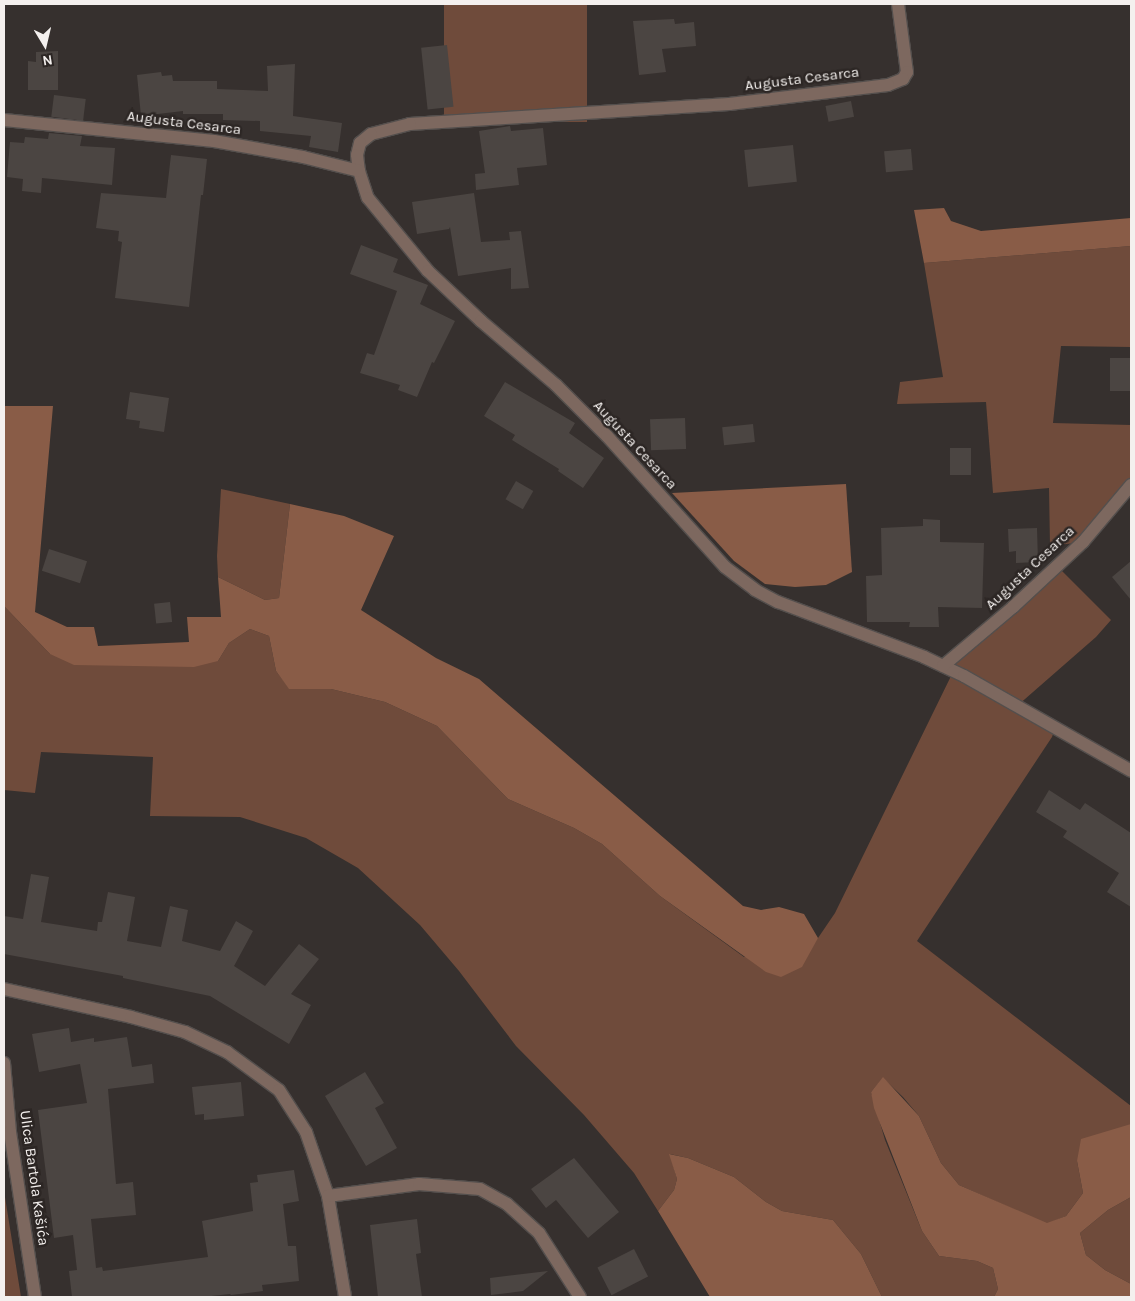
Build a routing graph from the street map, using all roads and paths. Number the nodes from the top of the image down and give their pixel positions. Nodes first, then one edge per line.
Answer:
1 (898, 4) edge
2 (4, 120) edge
3 (359, 171) junction
4 (1131, 485) edge
5 (943, 666) junction
6 (1131, 771) edge
7 (4, 989) edge
8 (4, 1063) edge
9 (7, 1132) edge
10 (328, 1196) junction
11 (35, 1297) edge
12 (346, 1297) edge
13 (580, 1297) edge

1 - 3 street, Augusta Cesarca
2 - 3 street, Augusta Cesarca
3 - 5 street, Augusta Cesarca
4 - 5 street, Augusta Cesarca
5 - 6 street, Augusta Cesarca
7 - 10 street
8 - 9 street, Ulica Bartola Kašića
9 - 11 street, Ulica Bartola Kašića
10 - 12 street
10 - 13 street

